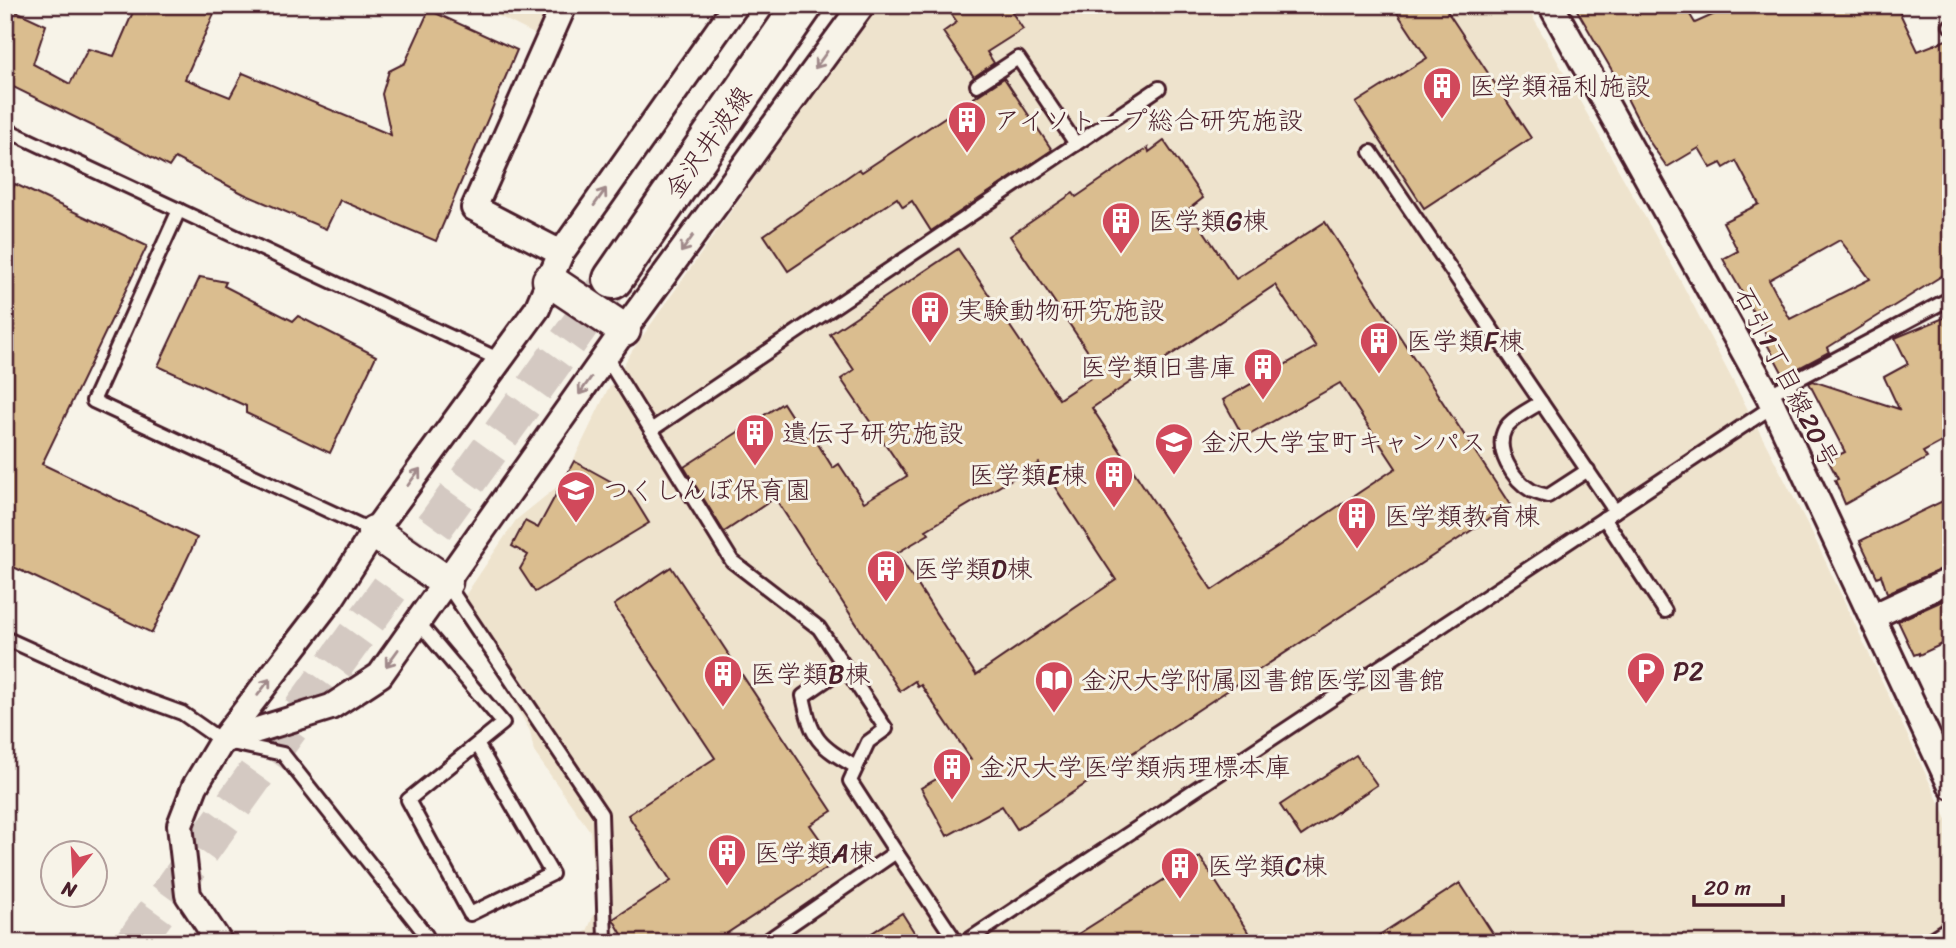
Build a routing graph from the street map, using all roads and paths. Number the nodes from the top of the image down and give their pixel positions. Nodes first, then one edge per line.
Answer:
1 (564, 5) edge
2 (736, 5) edge
3 (803, 5) edge
4 (862, 5) edge
5 (1551, 5) edge
6 (977, 85) dead end
7 (1159, 88) dead end
8 (5, 129) edge
9 (1076, 144) junction
10 (1371, 152) dead end
11 (179, 210) junction
12 (555, 267) junction
13 (613, 279) tunnel mouth
14 (1951, 298) edge
15 (624, 330) junction
16 (606, 357) junction
17 (499, 359) junction
18 (1770, 401) junction
19 (1541, 402) junction
20 (651, 430) junction
21 (1588, 470) junction
22 (1610, 515) junction
23 (374, 532) junction
24 (1951, 580) edge
25 (446, 582) junction
26 (1665, 611) dead end
27 (1872, 617) junction
28 (418, 622) junction
29 (5, 638) edge
30 (845, 667) junction
31 (222, 741) junction
32 (477, 744) junction
33 (856, 767) junction
34 (1951, 786) edge
35 (896, 852) junction
36 (1951, 926) edge
37 (604, 941) edge
38 (220, 943) edge
39 (429, 943) edge
40 (764, 943) edge
41 (957, 943) edge
42 (964, 943) edge
43 (1925, 943) edge

1 - 12 street
12 -> 2 street
3 - 13 main road, 金沢井波線
4 -> 15 street
5 - 18 street, 石引1丁目線20号
6 - 9 lane
7 - 9 lane
8 - 11 lane
9 - 20 lane
10 - 19 lane
11 - 17 lane
11 - 23 lane
12 - 15 street
12 - 17 street
14 - 18 lane
15 - 16 street
16 - 20 lane
16 -> 25 street
23 -> 17 street
18 - 22 lane
18 - 27 street, 石引1丁目線20号
19 - 21 lane
19 - 21 lane
20 - 30 lane
21 - 22 lane
22 - 26 lane
22 - 42 lane
23 - 25 street
31 -> 23 street
24 - 27 street
25 - 28 street
25 - 37 lane
27 - 34 street, 石引1丁目線20号
28 -> 31 street
28 - 32 lane
29 - 31 lane
30 - 33 lane
30 - 33 lane
31 - 38 street
31 - 39 lane
32 - 32 lane
33 - 35 lane
35 - 40 lane
35 - 41 lane
36 - 43 lane

